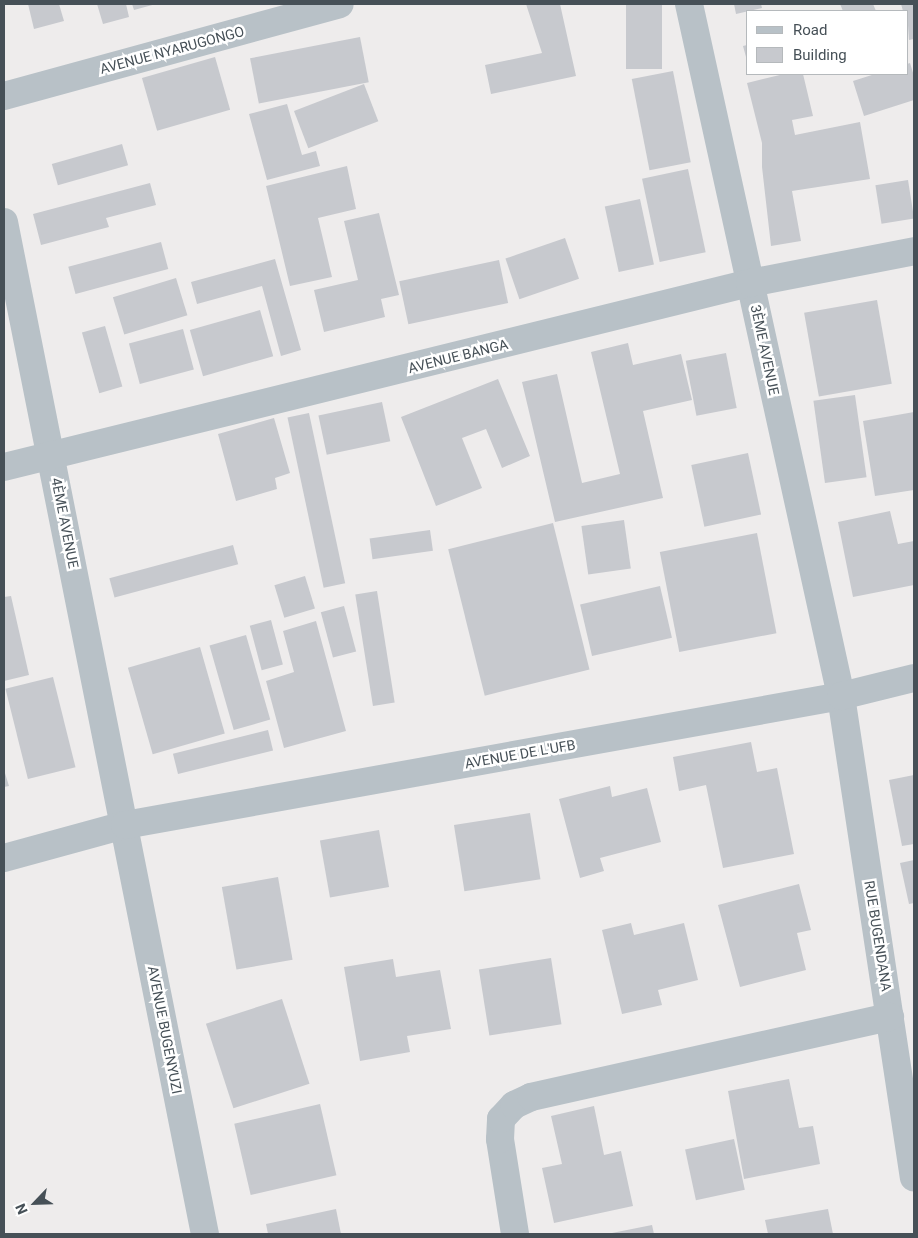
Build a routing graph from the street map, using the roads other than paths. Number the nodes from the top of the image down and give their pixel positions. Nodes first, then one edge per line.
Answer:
1 (340, 4) edge
2 (689, 4) edge
3 (4, 96) edge
4 (4, 222) edge
5 (914, 251) edge
6 (750, 283) junction
7 (52, 457) junction
8 (4, 467) edge
9 (914, 678) edge
10 (841, 696) junction
11 (125, 826) junction
12 (4, 858) edge
13 (890, 1017) junction
14 (914, 1177) edge
15 (205, 1234) edge
16 (515, 1234) edge

1 - 3 street, AVENUE NYARUGONGO
2 - 6 street, 3ÈME AVENUE
4 - 7 street, 4ÈME AVENUE
5 - 6 street, AVENUE BANGA
6 - 7 street, AVENUE BANGA
6 - 10 street, 3ÈME AVENUE
7 - 8 street, AVENUE BANGA
7 - 11 street, 4ÈME AVENUE
9 - 10 street, AVENUE DE L'UFB
10 - 11 street, AVENUE DE L'UFB
10 - 13 street, RUE BUGENDANA
11 - 12 street, AVENUE DE L'UFB
11 - 15 street, AVENUE BUGENYUZI
13 - 14 street, RUE BUGENDANA
13 - 16 street

